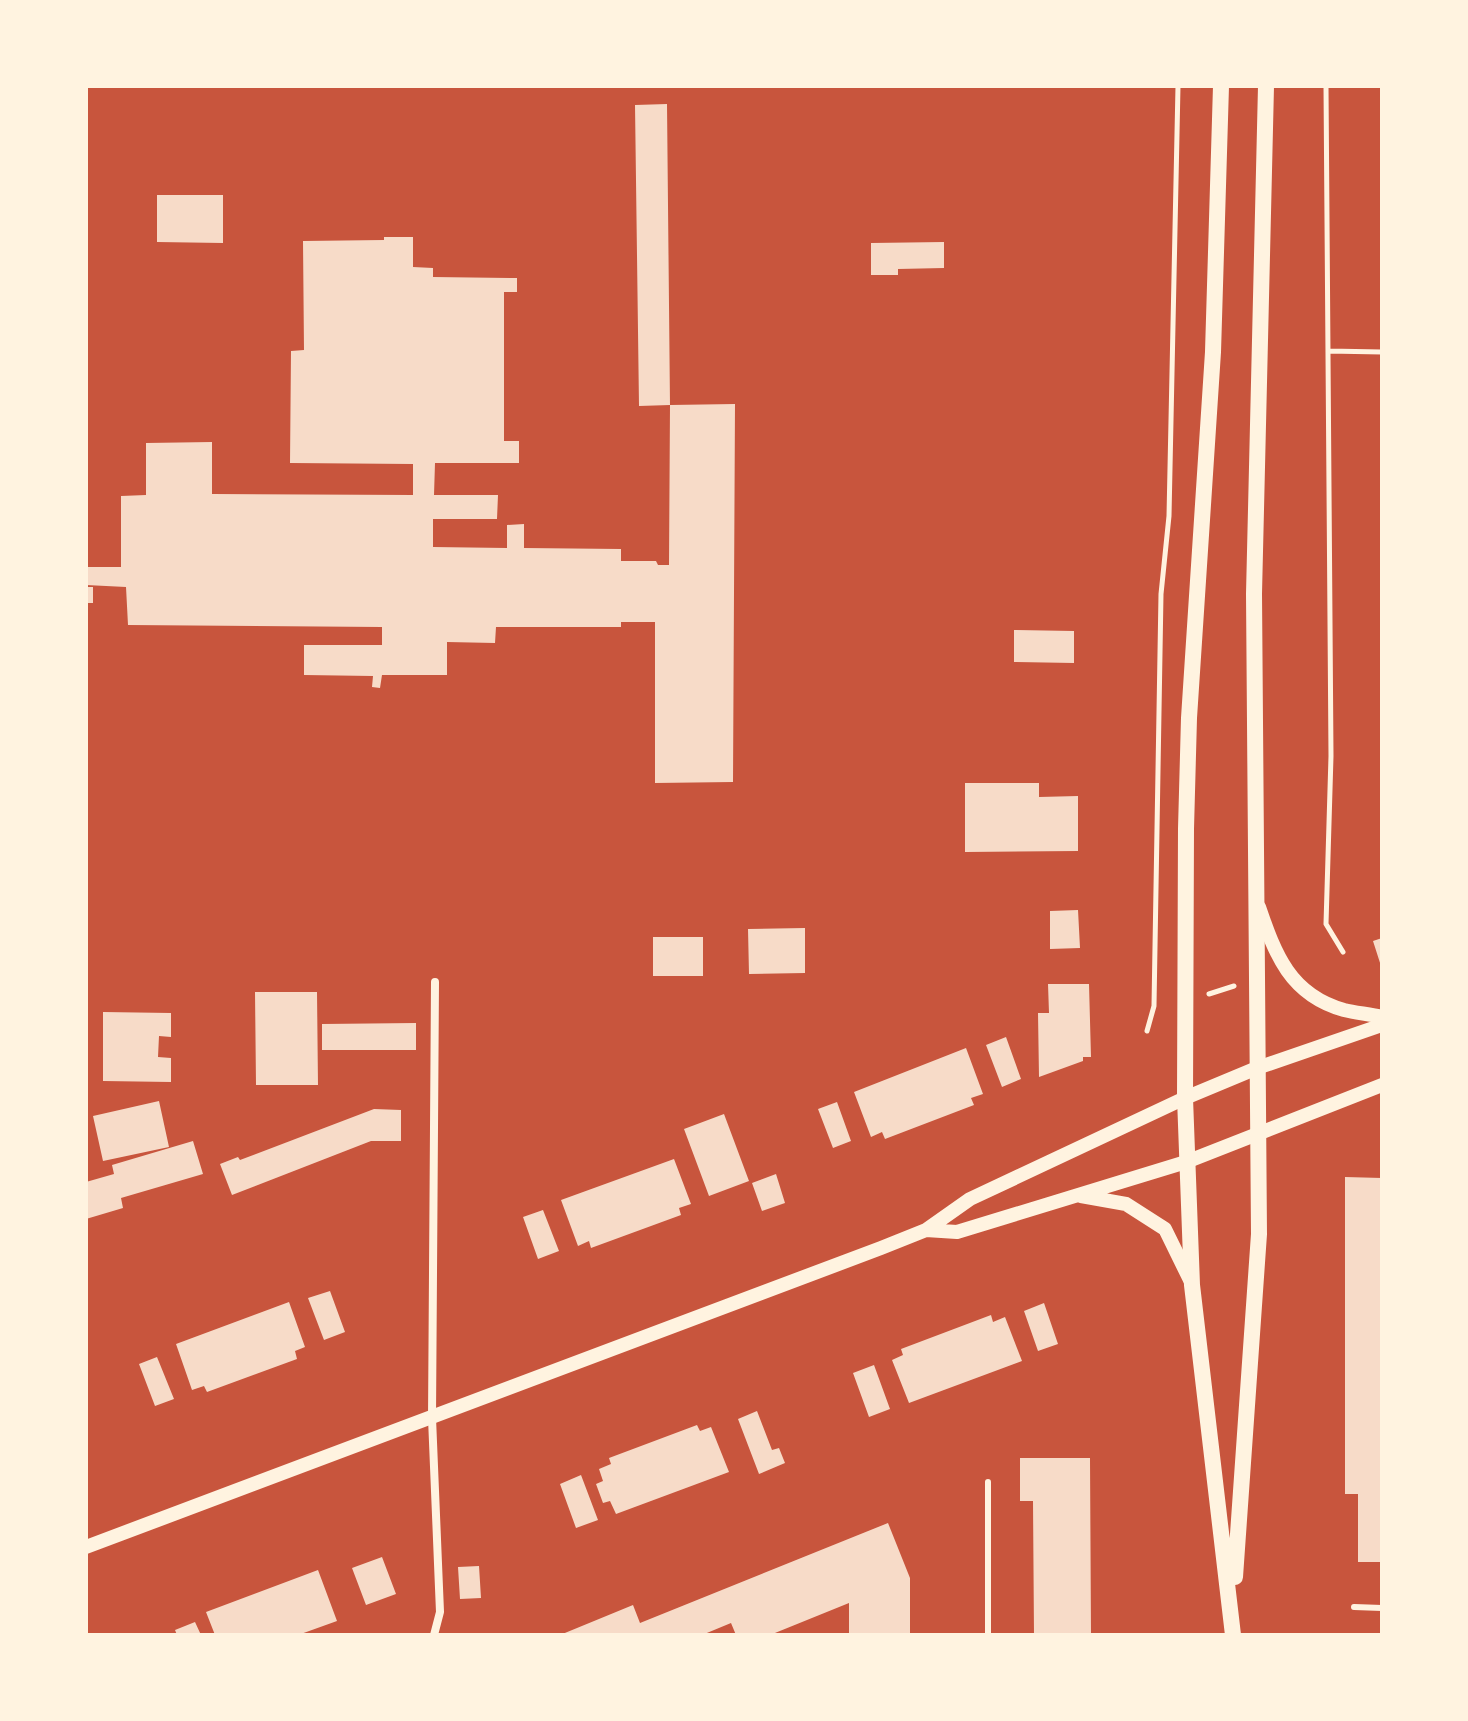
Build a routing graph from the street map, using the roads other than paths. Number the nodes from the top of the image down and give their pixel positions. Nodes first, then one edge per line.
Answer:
1 (1221, 86) edge
2 (1266, 86) edge
3 (1256, 897) junction
4 (435, 982) dead end
5 (1382, 1017) edge
6 (1382, 1025) edge
7 (1257, 1068) junction
8 (1382, 1085) edge
9 (1185, 1098) junction
10 (1259, 1136) junction
11 (1186, 1162) junction
12 (1076, 1195) junction
13 (926, 1230) junction
14 (1192, 1285) junction
15 (432, 1418) junction
16 (988, 1482) dead end
17 (86, 1547) edge
18 (1354, 1607) dead end
19 (1382, 1608) edge
20 (1232, 1615) junction
21 (434, 1635) edge
22 (988, 1635) edge
23 (1233, 1635) edge

1 - 9 main road
2 - 3 main road
3 - 5 street
3 - 7 main road
4 - 15 street
6 - 7 street
7 - 9 street
7 - 10 main road
8 - 10 street
9 - 11 main road
9 - 13 street
10 - 11 street
10 - 20 main road
11 - 12 street
11 - 14 main road
12 - 13 street
12 - 14 street
13 - 15 street
14 - 20 main road
15 - 17 street
15 - 21 street
16 - 22 lane
18 - 19 lane
20 - 23 main road

